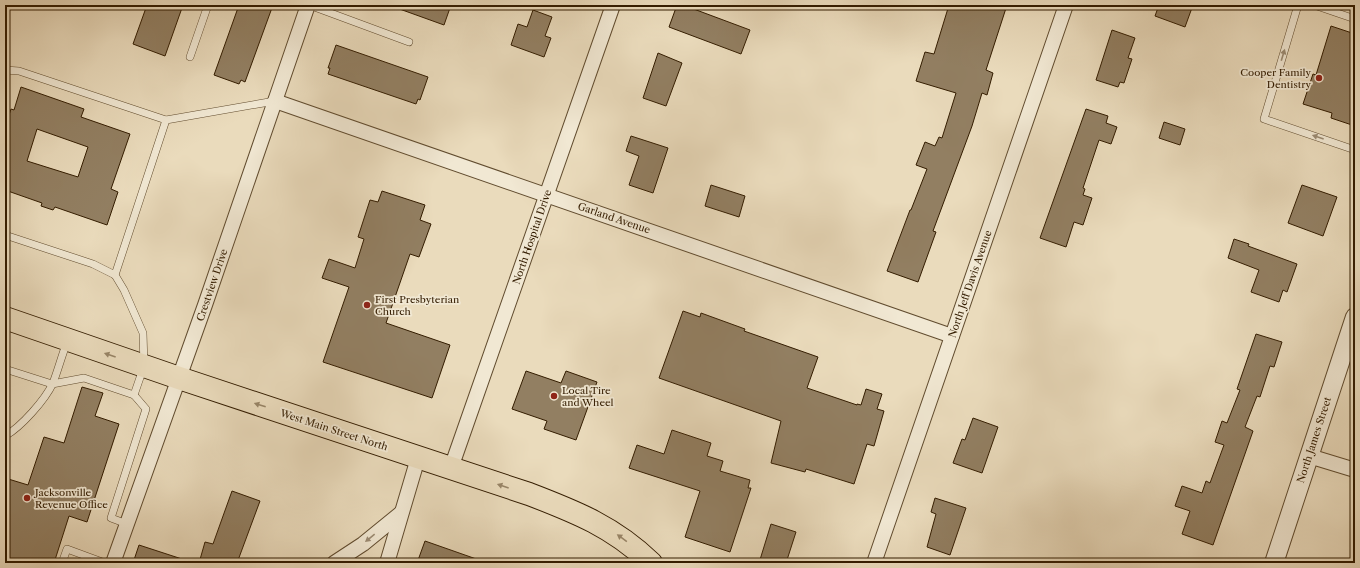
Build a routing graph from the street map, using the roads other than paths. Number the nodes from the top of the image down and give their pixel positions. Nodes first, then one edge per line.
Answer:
1 (208, 5) edge
2 (309, 5) edge
3 (613, 5) edge
4 (1066, 5) edge
5 (1298, 5) edge
6 (1314, 5) edge
7 (1355, 19) edge
8 (408, 42) dead end
9 (190, 57) dead end
10 (5, 70) edge
11 (275, 101) junction
12 (166, 120) junction
13 (1355, 150) edge
14 (547, 195) junction
15 (5, 235) edge
16 (115, 275) junction
17 (1355, 317) edge
18 (5, 318) edge
19 (952, 336) junction
20 (68, 340) junction
21 (144, 366) junction
22 (5, 369) edge
23 (179, 378) junction
24 (52, 384) junction
25 (134, 395) junction
26 (5, 436) edge
27 (1309, 456) junction
28 (418, 458) junction
29 (451, 468) junction
30 (1355, 470) edge
31 (401, 513) junction
32 (127, 524) junction
33 (62, 563) edge
34 (105, 563) edge
35 (113, 563) edge
36 (334, 563) edge
37 (387, 563) edge
38 (651, 563) edge
39 (874, 563) edge
40 (1274, 563) edge

1 - 9 lane
2 - 8 lane
2 - 11 street, Crestview Drive
3 - 14 street, North Hospital Drive
4 - 19 street, North Jeff Davis Avenue
13 -> 5 lane
6 - 7 lane
10 - 12 lane
11 - 12 lane
11 - 14 street, Garland Avenue
11 - 23 street, Crestview Drive
12 - 16 lane
14 - 19 street, Garland Avenue
14 - 29 street, North Hospital Drive
15 - 16 lane
16 - 21 lane
17 - 27 street, North James Street
18 - 20 main road, West Main Street North
19 - 39 street, North Jeff Davis Avenue
21 -> 20 main road, West Main Street North
20 - 24 lane
21 - 23 main road, West Main Street North
21 - 25 lane
22 - 24 lane
28 -> 23 main road, West Main Street North
23 - 32 street, Crestview Drive
24 - 25 lane
24 - 26 lane
25 - 32 lane
27 - 30 street
27 - 40 street, North James Street
28 - 29 main road, West Main Street North
28 - 31 street
38 -> 29 main road, West Main Street North
31 -> 36 street
31 - 37 street
32 - 35 street, Crestview Drive
33 - 34 lane

